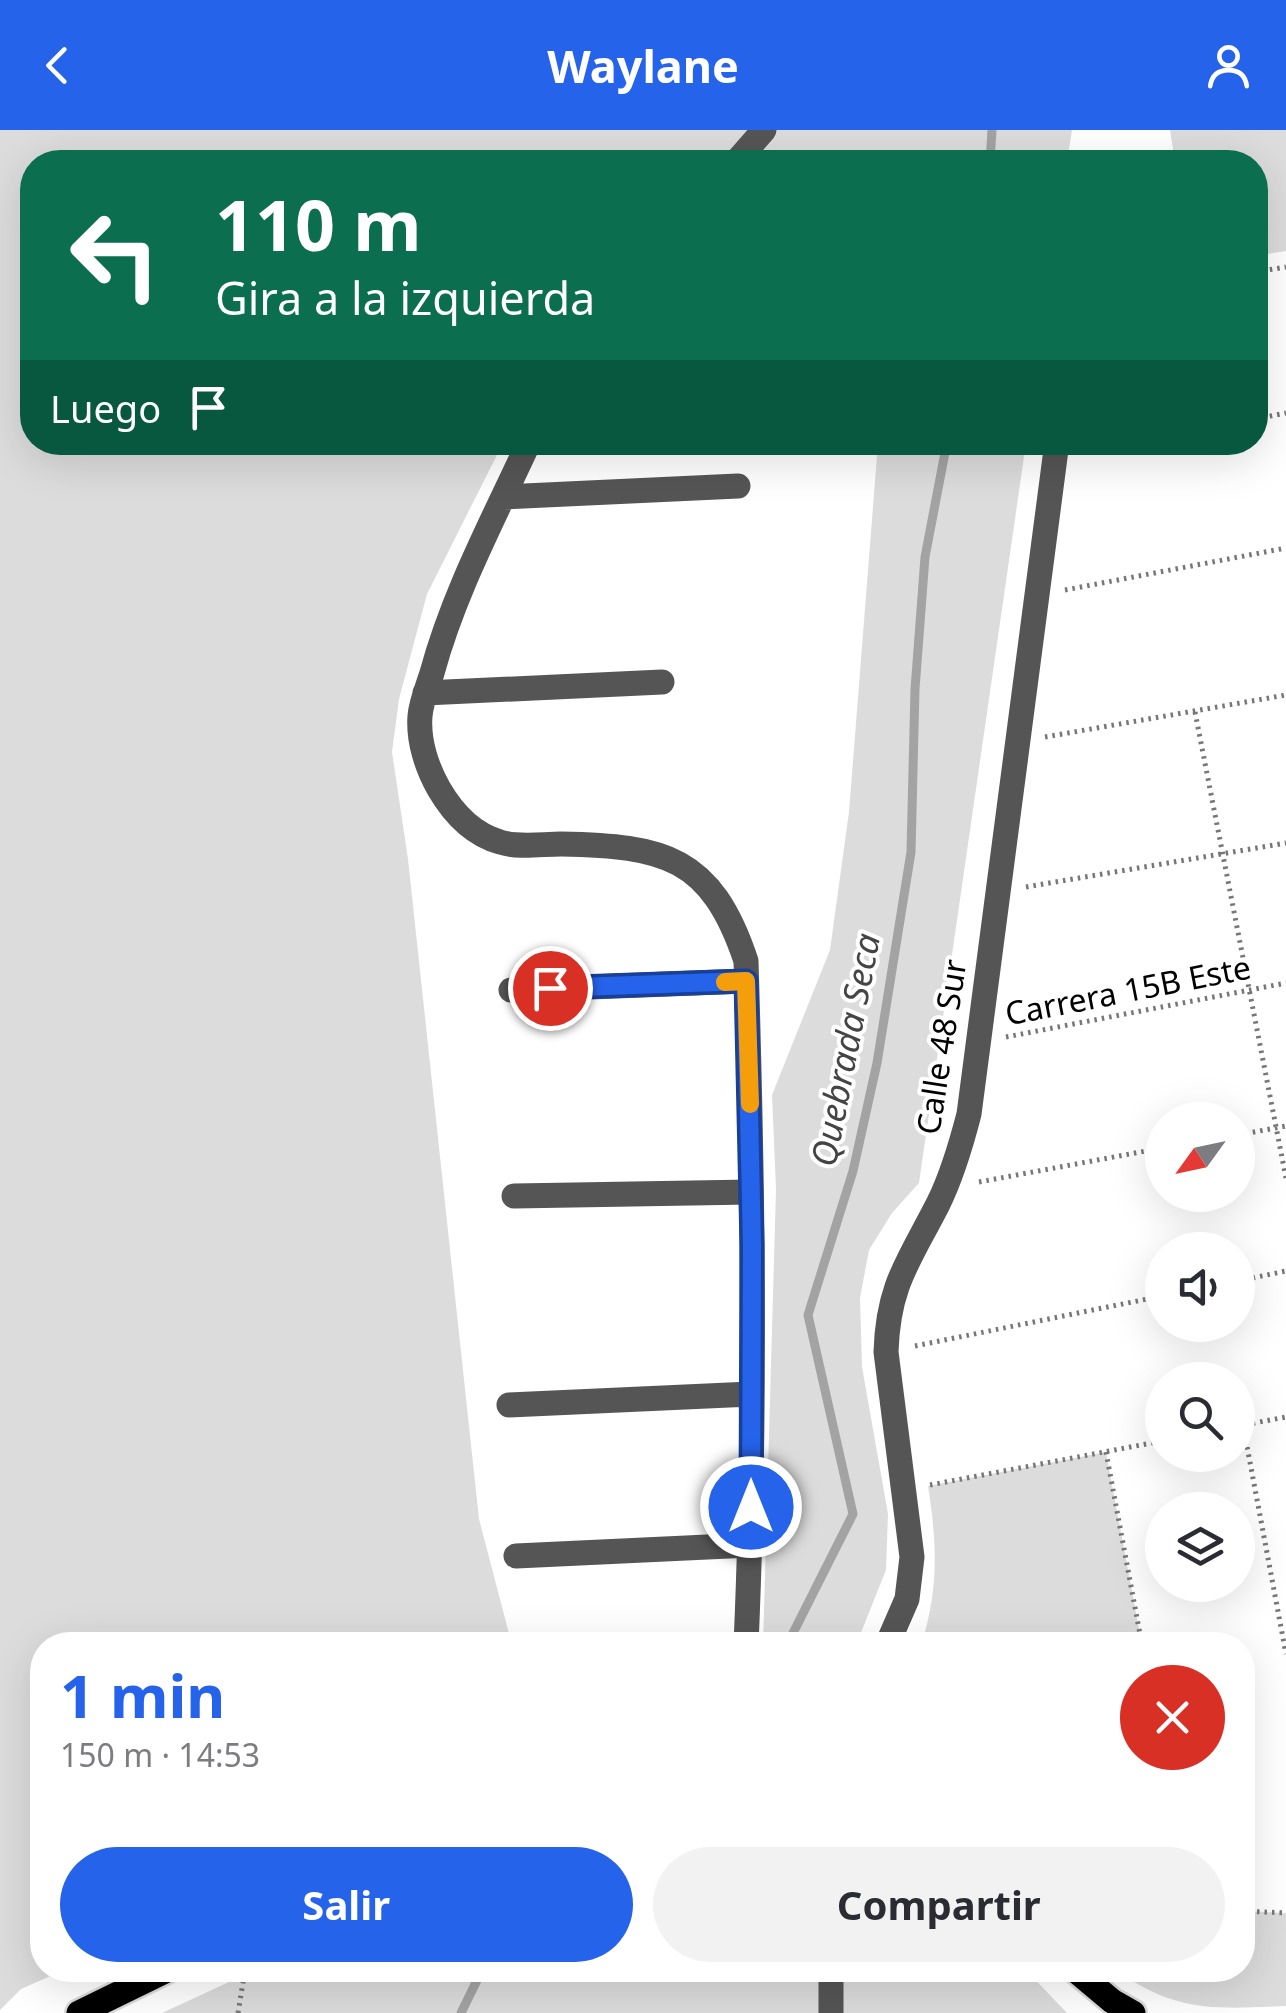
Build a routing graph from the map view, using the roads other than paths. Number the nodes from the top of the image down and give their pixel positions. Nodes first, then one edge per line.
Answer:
1 (764, 130) edge
2 (746, 150) edge
3 (523, 455) edge
4 (1056, 455) edge
5 (738, 486) dead end
6 (504, 496) junction
7 (662, 682) dead end
8 (426, 694) junction
9 (746, 981) junction
10 (511, 990) dead end
11 (751, 1192) junction
12 (514, 1196) dead end
13 (752, 1394) junction
14 (509, 1405) dead end
15 (750, 1545) junction
16 (516, 1556) dead end
17 (747, 1632) edge
18 (894, 1632) edge
19 (142, 1982) edge
20 (831, 1982) edge
21 (1089, 1982) edge
22 (81, 2012) edge
23 (831, 2013) edge
24 (1133, 2013) edge

1 - 2 street
3 - 6 street
4 - 18 street, Calle 48 Sur
5 - 6 street
6 - 8 street
7 - 8 street
8 - 9 street
9 - 10 street
9 - 11 street
11 - 12 street
11 - 13 street
13 - 14 street
13 - 15 street
15 - 16 street
15 - 17 street
19 - 22 main road
20 - 23 street
21 - 24 main road

